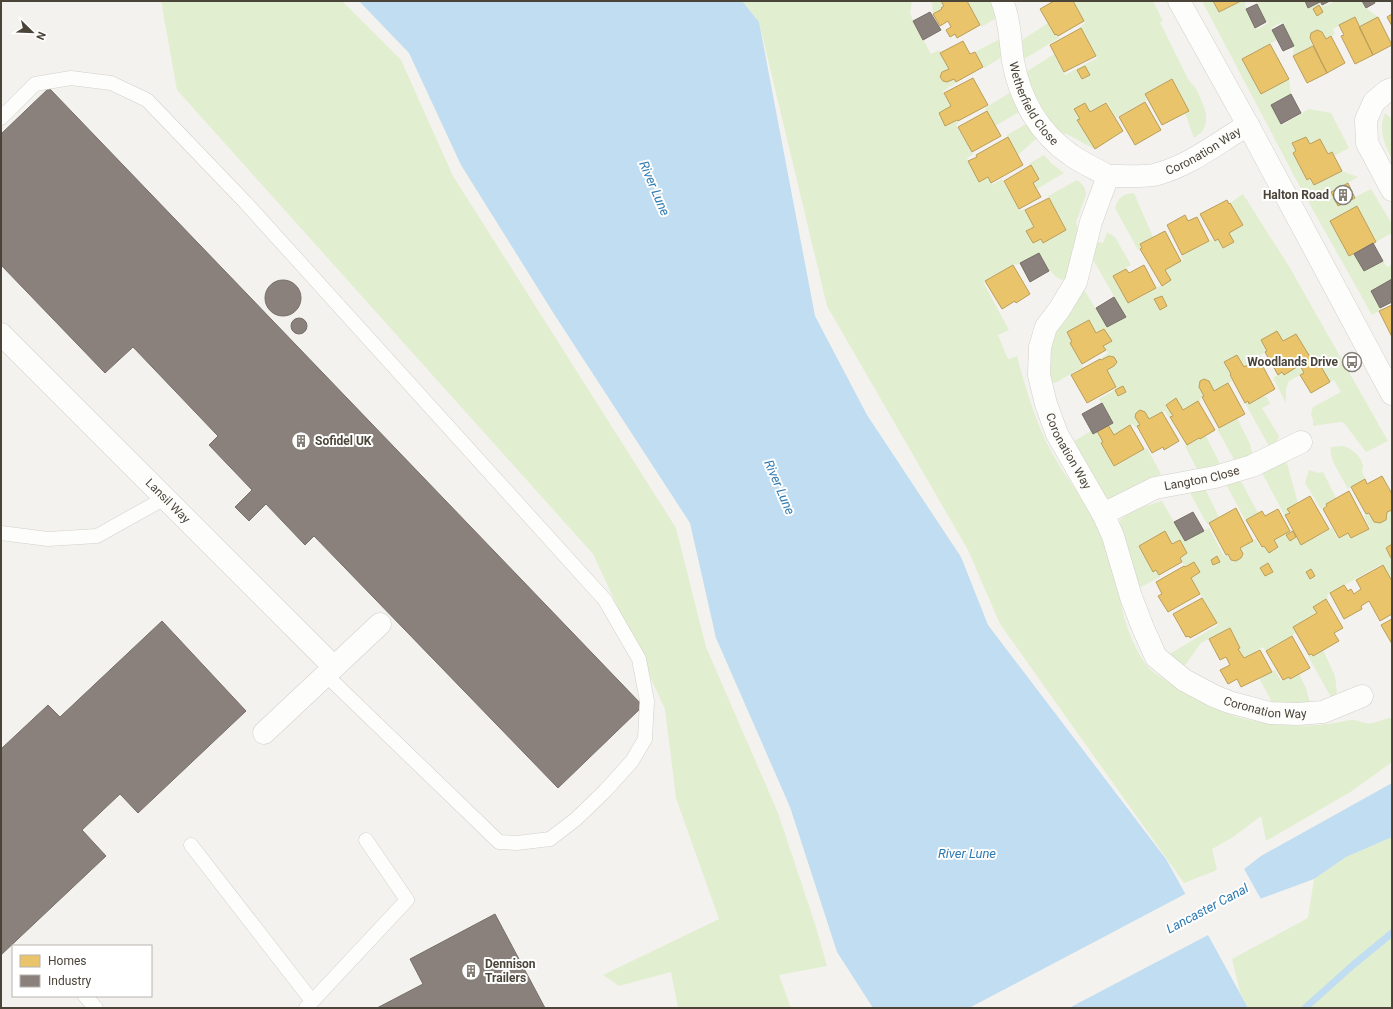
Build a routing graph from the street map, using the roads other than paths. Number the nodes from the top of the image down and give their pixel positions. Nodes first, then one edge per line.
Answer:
1 (1002, 1) edge
2 (1180, 1) edge
3 (1392, 89) edge
4 (1, 118) edge
5 (1248, 125) junction
6 (1108, 176) junction
7 (1392, 190) edge
8 (1, 334) edge
9 (1392, 394) edge
10 (1301, 442) dead end
11 (165, 498) junction
12 (1103, 514) junction
13 (1, 533) edge
14 (380, 624) dead end
15 (330, 671) junction
16 (1362, 696) dead end
17 (264, 733) dead end
18 (366, 840) dead end
19 (191, 845) dead end
20 (86, 997) edge
21 (309, 1005) edge
22 (96, 1008) edge

1 - 6 street, Wetherfield Close
2 - 5 street
3 - 7 street
4 - 15 lane
5 - 6 street, Coronation Way
5 - 9 street
6 - 12 street, Coronation Way
8 - 11 street, Lansil Way
10 - 12 street, Langton Close
11 - 13 lane
11 - 15 street, Lansil Way
12 - 16 street, Coronation Way
14 - 15 street
15 - 17 street
18 - 21 lane
19 - 21 lane
20 - 22 lane

